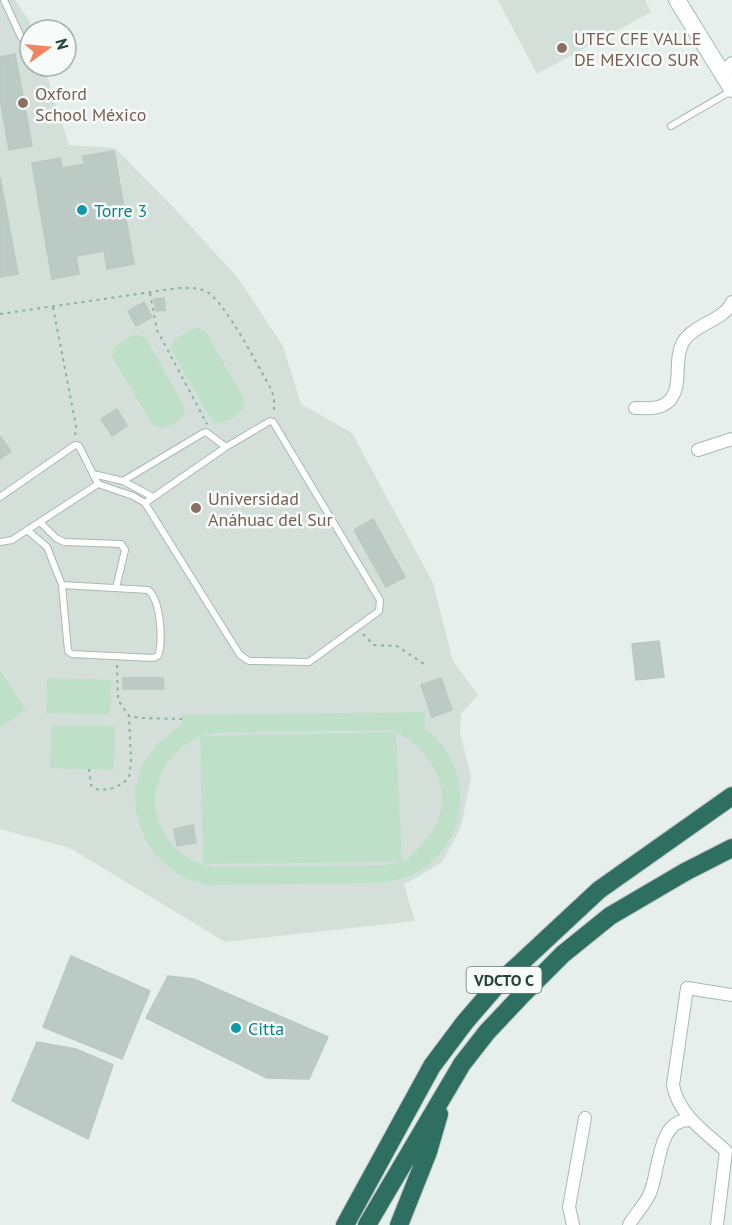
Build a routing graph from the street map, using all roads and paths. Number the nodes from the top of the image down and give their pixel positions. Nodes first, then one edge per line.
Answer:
1 (4, 0) edge
2 (677, 0) edge
3 (18, 30) edge
4 (728, 69) edge
5 (732, 90) edge
6 (671, 126) dead end
7 (150, 292) junction
8 (732, 303) edge
9 (53, 307) junction
10 (0, 314) edge
11 (635, 408) dead end
12 (273, 422) junction
13 (207, 432) junction
14 (732, 439) edge
15 (75, 445) junction
16 (226, 447) junction
17 (698, 450) dead end
18 (93, 474) junction
19 (123, 481) junction
20 (98, 484) junction
21 (153, 496) junction
22 (0, 497) edge
23 (145, 503) junction
24 (40, 522) junction
25 (27, 530) junction
26 (0, 542) edge
27 (62, 585) junction
28 (116, 588) junction
29 (358, 626) junction
30 (116, 657) junction
31 (424, 664) dead end
32 (129, 716) junction
33 (182, 719) dead end
34 (90, 769) dead end
35 (732, 796) edge
36 (732, 848) edge
37 (732, 996) edge
38 (439, 1100) junction
39 (585, 1118) dead end
40 (690, 1120) junction
41 (345, 1225) edge
42 (367, 1225) edge
43 (399, 1225) edge
44 (573, 1225) edge
45 (629, 1225) edge
46 (717, 1225) edge

1 - 3 lane
2 - 4 main road
4 - 5 main road
5 - 6 lane
7 - 9 path
7 - 12 path
7 - 13 path
8 - 11 street
9 - 10 path
9 - 15 path
12 - 16 lane
12 - 29 lane
13 - 16 lane
13 - 19 lane
14 - 17 street
15 - 18 lane
15 - 22 lane
16 - 21 lane
18 - 19 lane
18 - 20 lane
19 - 21 lane
20 - 23 lane
20 - 24 lane
21 - 23 lane
23 - 29 lane
24 - 25 lane
24 - 28 lane
25 - 26 lane
25 - 27 lane
27 - 28 lane
27 - 30 lane
28 - 30 lane
29 - 31 path
30 - 32 path
32 - 33 path
32 - 34 path
35 - 41 highway, VDCTO C
36 - 38 highway, VDCTO C
37 - 40 street
38 - 42 highway, VDCTO C
38 - 43 highway
39 - 44 street
40 - 45 street
40 - 46 street

